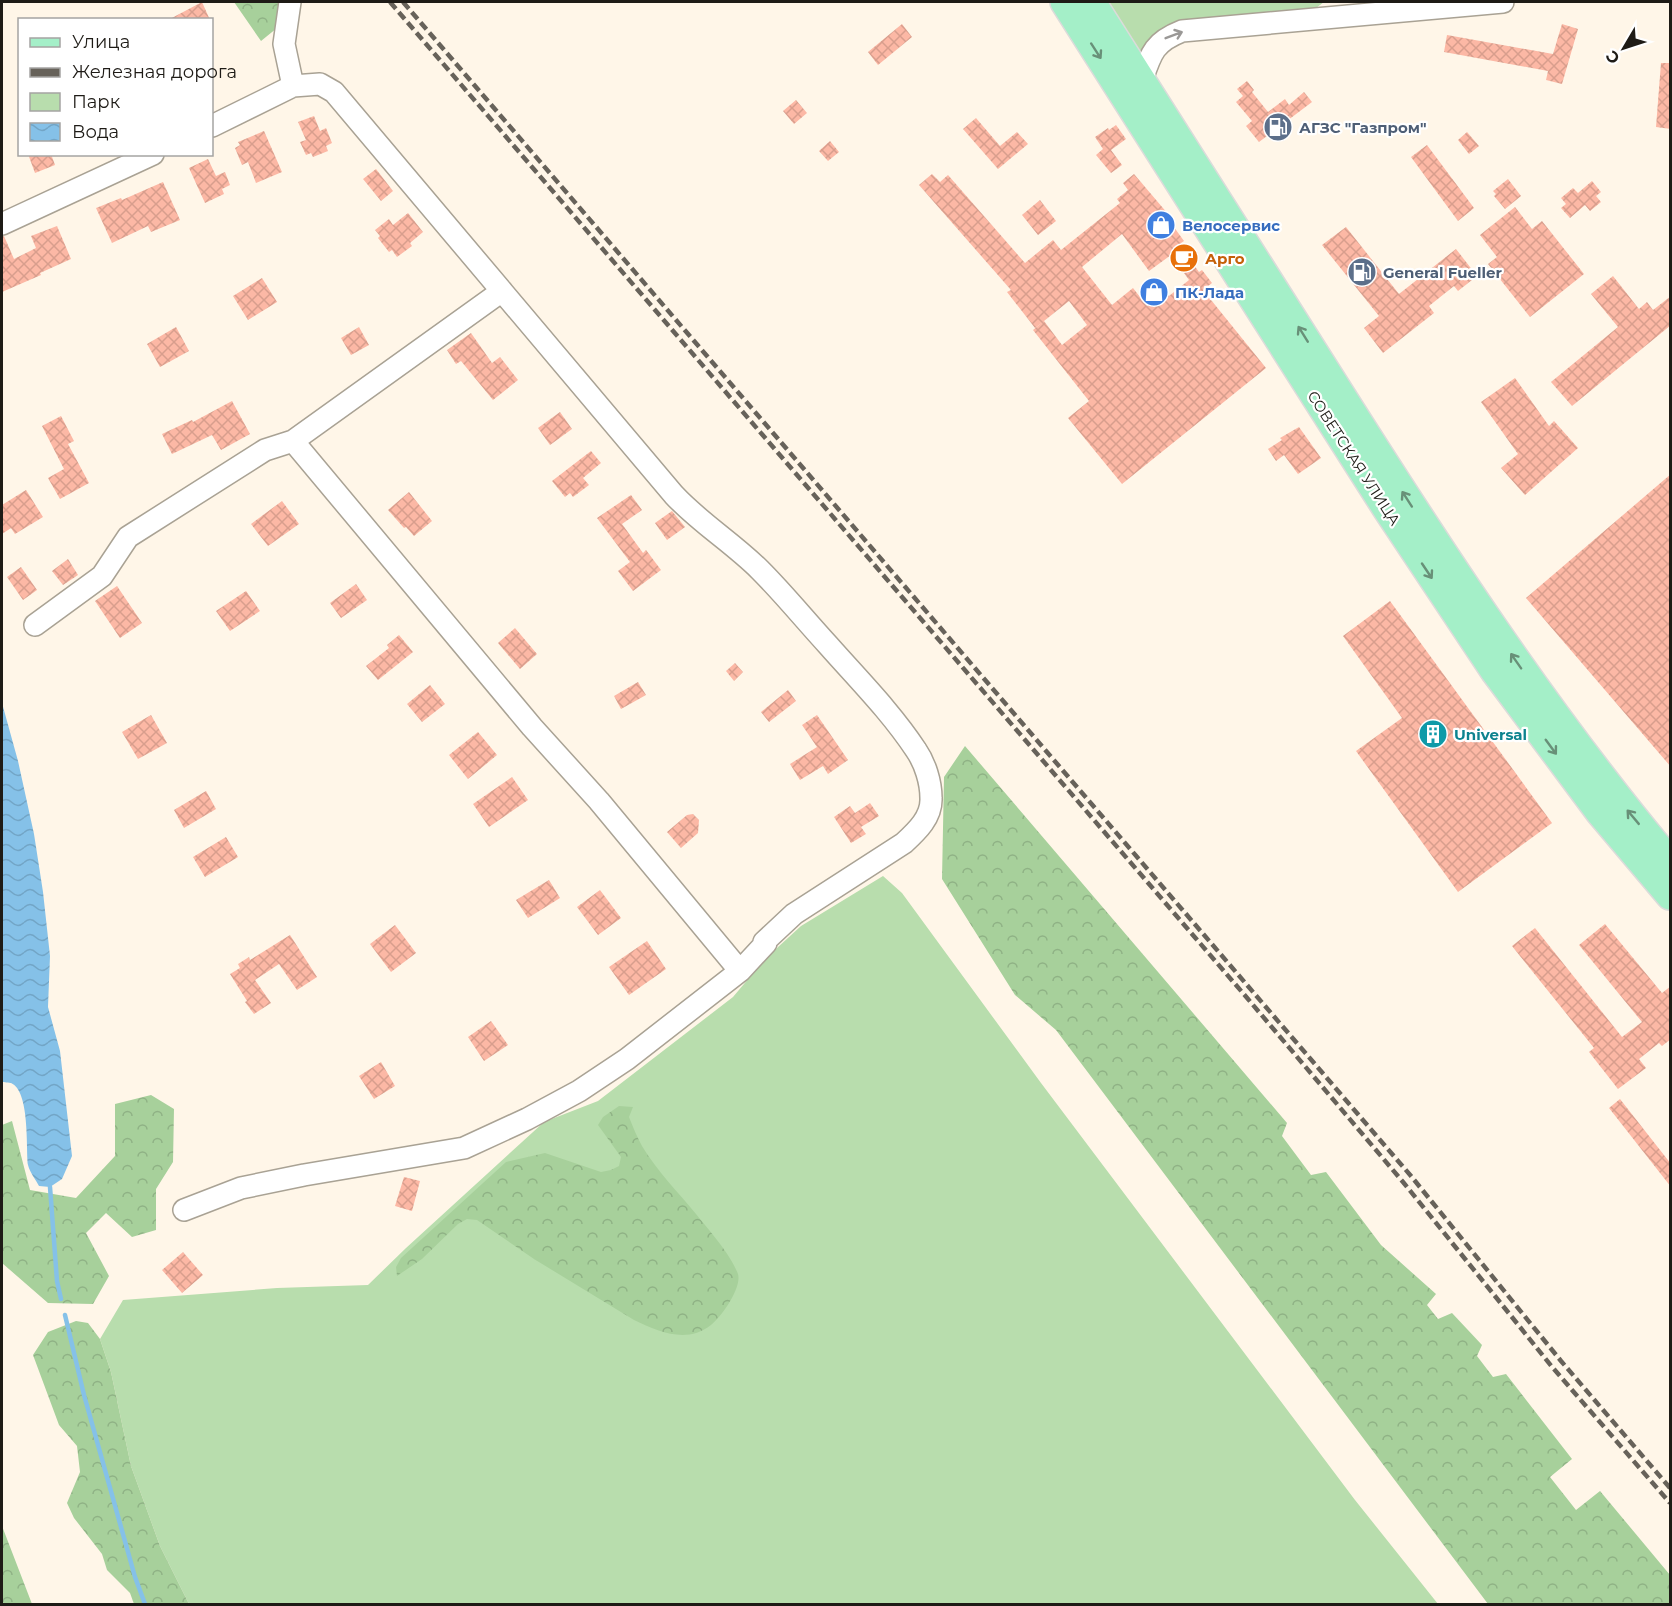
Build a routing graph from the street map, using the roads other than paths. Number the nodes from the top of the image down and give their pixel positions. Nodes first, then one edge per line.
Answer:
1 (290, 2) edge
2 (1064, 2) edge
3 (1092, 2) edge
4 (1503, 2) edge
5 (1142, 80) junction
6 (293, 86) junction
7 (213, 126) edge
8 (149, 156) edge
9 (2, 224) edge
10 (502, 291) junction
11 (293, 441) junction
12 (35, 625) dead end
13 (1671, 861) edge
14 (1671, 896) edge
15 (740, 971) junction
16 (184, 1210) dead end

1 - 6 street
2 -> 14 main road, СОВЕТСКАЯ УЛИЦА
3 - 5 main road, СОВЕТСКАЯ УЛИЦА
5 -> 4 street
13 -> 5 main road, СОВЕТСКАЯ УЛИЦА
6 - 7 street
6 - 10 street
8 - 9 street
10 - 11 street
10 - 15 street
11 - 12 street
11 - 15 street
15 - 16 street

